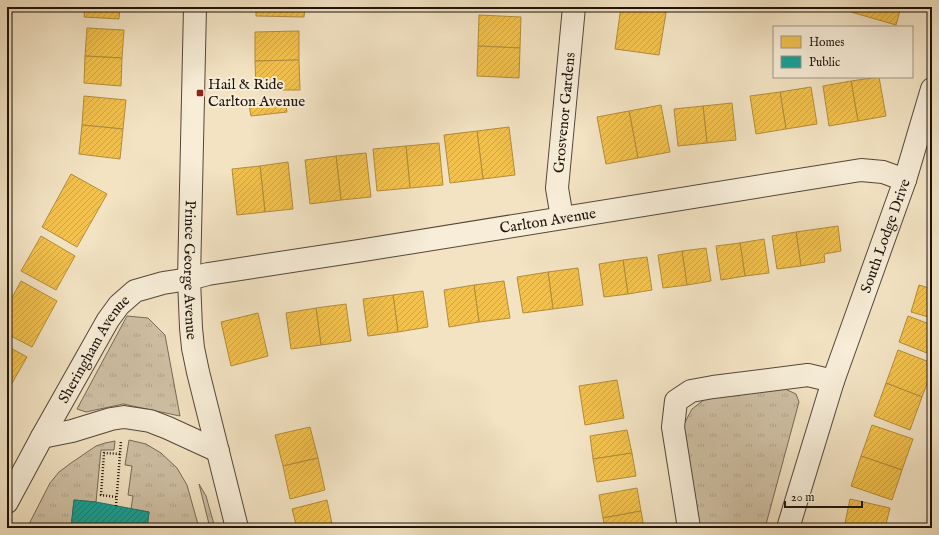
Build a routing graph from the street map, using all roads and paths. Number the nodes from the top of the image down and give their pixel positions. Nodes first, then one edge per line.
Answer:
1 (195, 7) edge
2 (574, 7) edge
3 (932, 89) edge
4 (906, 180) junction
5 (562, 218) junction
6 (189, 279) junction
7 (833, 381) junction
8 (122, 435) dead end
9 (42, 437) junction
10 (218, 451) junction
11 (120, 454) junction
12 (116, 497) junction
13 (7, 502) edge
14 (116, 506) dead end
15 (237, 528) edge
16 (689, 528) edge
17 (788, 528) edge

1 - 6 street, Prince George Avenue
2 - 5 street, Grosvenor Gardens
3 - 4 street, South Lodge Drive
4 - 5 street, Carlton Avenue
4 - 7 street, South Lodge Drive
5 - 6 street, Carlton Avenue
6 - 9 street, Sheringham Avenue
6 - 10 street, Prince George Avenue
7 - 16 street
7 - 17 street, South Lodge Drive
8 - 11 path
9 - 10 street
9 - 13 street, Sheringham Avenue
10 - 15 street, Prince George Avenue
11 - 12 path
11 - 12 path
12 - 14 path

